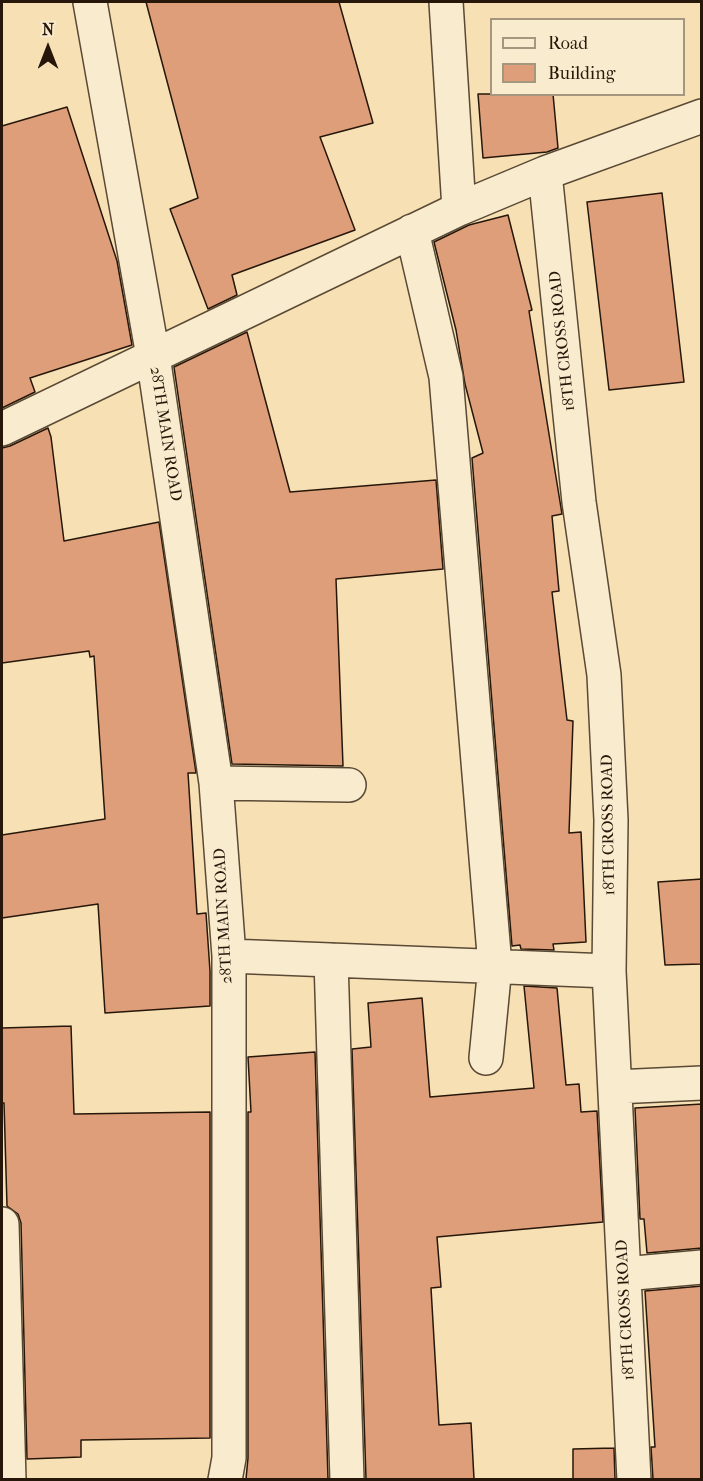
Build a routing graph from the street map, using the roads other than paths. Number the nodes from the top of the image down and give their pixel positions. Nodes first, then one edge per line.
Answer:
1 (90, 2) edge
2 (446, 2) edge
3 (702, 116) edge
4 (545, 173) junction
5 (459, 209) junction
6 (412, 231) junction
7 (153, 356) junction
8 (2, 429) edge
9 (216, 783) junction
10 (349, 785) dead end
11 (229, 956) junction
12 (331, 960) junction
13 (495, 966) junction
14 (609, 971) junction
15 (486, 1058) dead end
16 (702, 1083) edge
17 (615, 1087) junction
18 (2, 1224) edge
19 (702, 1267) edge
20 (624, 1274) junction
21 (9, 1479) edge
22 (225, 1479) edge
23 (347, 1479) edge
24 (634, 1479) edge

1 - 7 street, 28TH MAIN ROAD
2 - 5 street
3 - 4 street
4 - 5 street
4 - 14 street, 18TH CROSS ROAD
5 - 6 street
6 - 7 street
6 - 13 street
7 - 8 street
7 - 9 street, 28TH MAIN ROAD
9 - 10 street
9 - 11 street, 28TH MAIN ROAD
11 - 12 street
11 - 22 street, 28TH MAIN ROAD
12 - 13 street
12 - 23 street
13 - 14 street
13 - 15 street
14 - 17 street, 18TH CROSS ROAD
16 - 17 street
17 - 20 street, 18TH CROSS ROAD
18 - 21 street
19 - 20 street
20 - 24 street, 18TH CROSS ROAD

